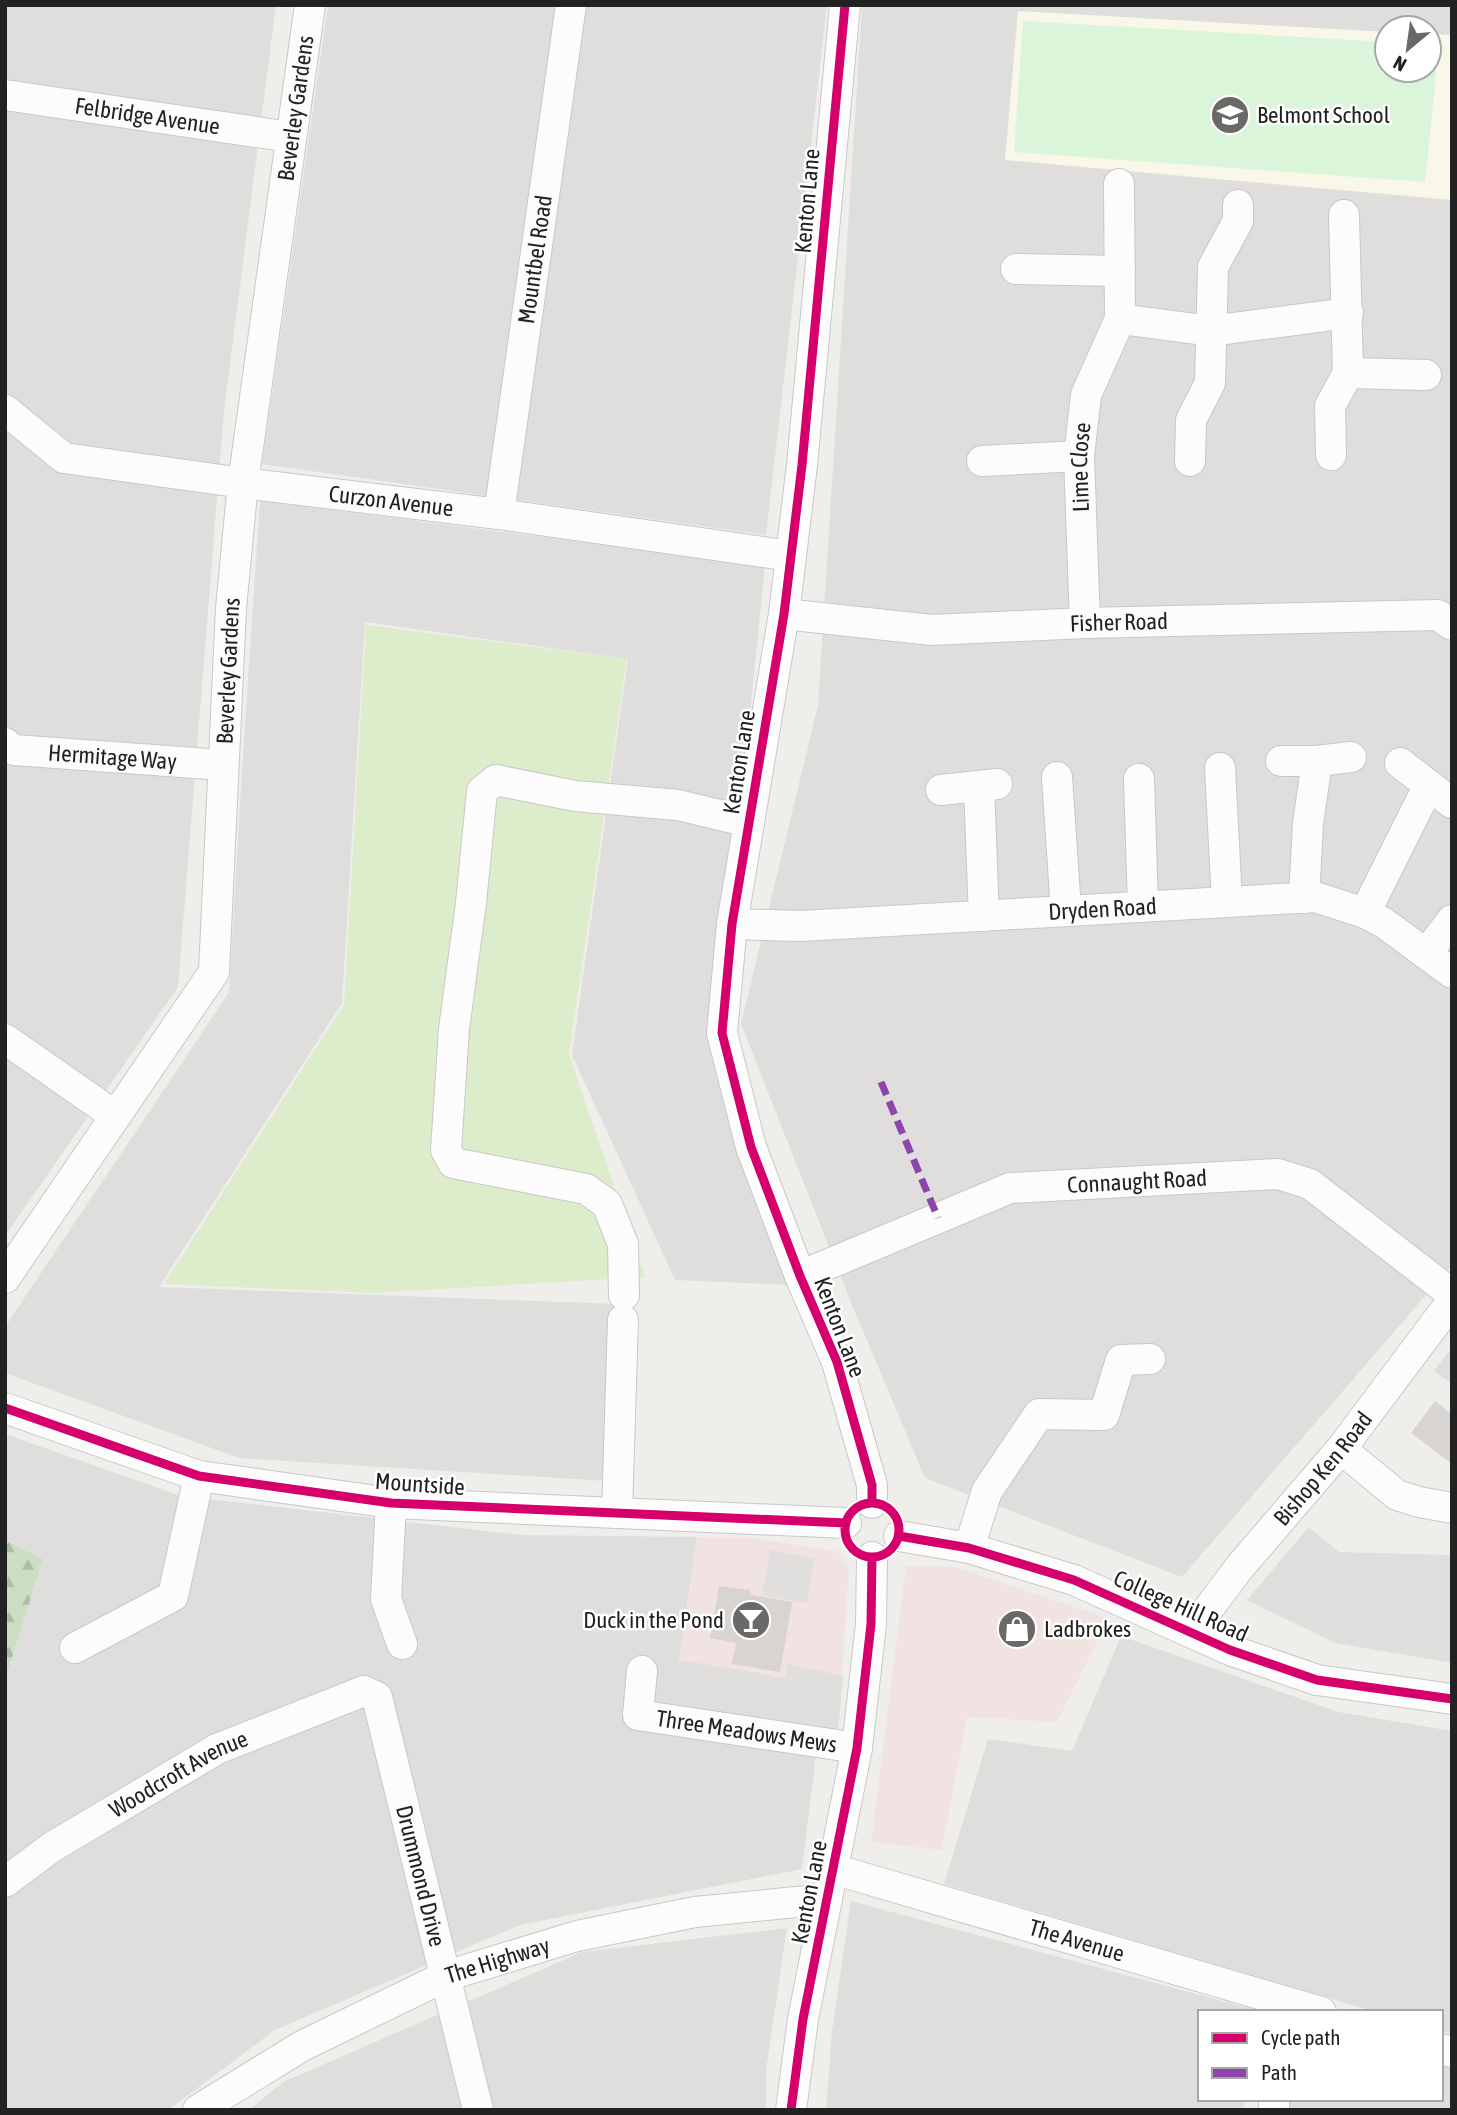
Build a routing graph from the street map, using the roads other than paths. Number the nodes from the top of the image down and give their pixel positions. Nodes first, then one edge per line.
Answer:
1 (310, 5) edge
2 (571, 5) edge
3 (845, 5) edge
4 (5, 95) edge
5 (290, 137) junction
6 (1119, 184) dead end
7 (1238, 205) dead end
8 (1344, 215) dead end
9 (1016, 268) dead end
10 (1120, 271) junction
11 (1348, 313) junction
12 (1120, 319) junction
13 (1211, 331) junction
14 (1348, 373) junction
15 (1426, 375) dead end
16 (5, 410) edge
17 (1331, 455) dead end
18 (1079, 456) junction
19 (1190, 460) dead end
20 (982, 461) dead end
21 (243, 483) junction
22 (499, 513) junction
23 (791, 556) junction
24 (784, 614) junction
25 (1085, 624) junction
26 (1452, 625) edge
27 (5, 743) edge
28 (1351, 757) dead end
29 (1281, 761) dead end
30 (1317, 761) junction
31 (1400, 763) dead end
32 (223, 765) junction
33 (1219, 767) dead end
34 (1058, 777) dead end
35 (1139, 778) dead end
36 (941, 790) dead end
37 (1440, 795) edge
38 (749, 822) junction
39 (1304, 898) junction
40 (1227, 902) junction
41 (1143, 907) junction
42 (1066, 911) junction
43 (1365, 913) junction
44 (984, 916) junction
45 (1452, 920) edge
46 (732, 924) junction
47 (1426, 954) junction
48 (1452, 973) edge
49 (5, 1039) edge
50 (114, 1115) junction
51 (800, 1276) junction
52 (5, 1278) edge
53 (1452, 1294) edge
54 (1452, 1301) edge
55 (1150, 1359) dead end
56 (5, 1408) edge
57 (1341, 1450) junction
58 (199, 1476) junction
59 (391, 1503) junction
60 (872, 1503) junction
61 (1452, 1508) edge
62 (617, 1513) junction
63 (846, 1523) junction
64 (898, 1535) junction
65 (968, 1548) junction
66 (872, 1557) junction
67 (1191, 1632) junction
68 (402, 1644) dead end
69 (75, 1648) dead end
70 (642, 1671) dead end
71 (364, 1691) joint
72 (1452, 1699) edge
73 (857, 1748) junction
74 (833, 1869) junction
75 (5, 1882) edge
76 (827, 1899) junction
77 (446, 1976) junction
78 (1272, 2004) edge
79 (1309, 2010) edge
80 (198, 2110) edge
81 (478, 2110) edge
82 (790, 2110) edge

1 - 5 street, Beverley Gardens
2 - 22 street, Mountbel Road
3 - 23 street, Kenton Lane
4 - 5 street, Felbridge Avenue
5 - 21 street, Beverley Gardens
6 - 10 street, Lime Close
7 - 13 street
8 - 11 street
9 - 10 street
10 - 12 street, Lime Close
11 - 13 street
11 - 14 street
12 - 13 street
12 - 18 street, Lime Close
13 - 19 street
14 - 15 street
14 - 17 street
16 - 21 street, Curzon Avenue
18 - 20 street
18 - 25 street, Lime Close
21 - 22 street, Curzon Avenue
21 - 32 street, Beverley Gardens
22 - 23 street, Curzon Avenue
23 - 24 street, Kenton Lane
24 - 25 street, Fisher Road
24 - 38 street, Kenton Lane
25 - 26 street, Fisher Road
27 - 32 street, Hermitage Way
28 - 30 street
29 - 30 street
30 - 39 street
31 - 37 street
32 - 50 street, Beverley Gardens
33 - 40 street
34 - 42 street
35 - 41 street
36 - 44 street
37 - 43 street
38 - 46 street, Kenton Lane
38 - 62 street
39 - 40 street, Dryden Road
39 - 43 street, Dryden Road
40 - 41 street, Dryden Road
41 - 42 street, Dryden Road
42 - 44 street, Dryden Road
43 - 47 street, Dryden Road
44 - 46 street, Dryden Road
45 - 47 street
46 - 51 street, Kenton Lane
47 - 48 street, Dryden Road
49 - 50 street
50 - 52 street, Beverley Gardens
51 - 53 street, Connaught Road
51 - 60 street, Kenton Lane
54 - 57 street, Bishop Ken Road
55 - 65 street
56 - 58 street, Mountside
57 - 61 street
57 - 67 street, Bishop Ken Road
58 - 59 street, Mountside
58 - 69 street
59 - 62 street, Mountside
59 - 68 street
60 - 63 street
60 - 64 street
62 - 63 street, Mountside
63 - 66 street
64 - 65 street, College Hill Road
64 - 66 street
65 - 67 street, College Hill Road
66 - 73 street, Kenton Lane
67 - 72 street, College Hill Road
70 - 73 street, Three Meadows Mews
71 - 75 street, Woodcroft Avenue
71 - 77 street, Drummond Drive
73 - 74 street, Kenton Lane
74 - 76 street, Kenton Lane
74 - 78 street, The Avenue
76 - 77 street, The Highway
76 - 82 street, Kenton Lane
77 - 80 street, The Highway
77 - 81 street, Drummond Drive
78 - 79 street, The Avenue

